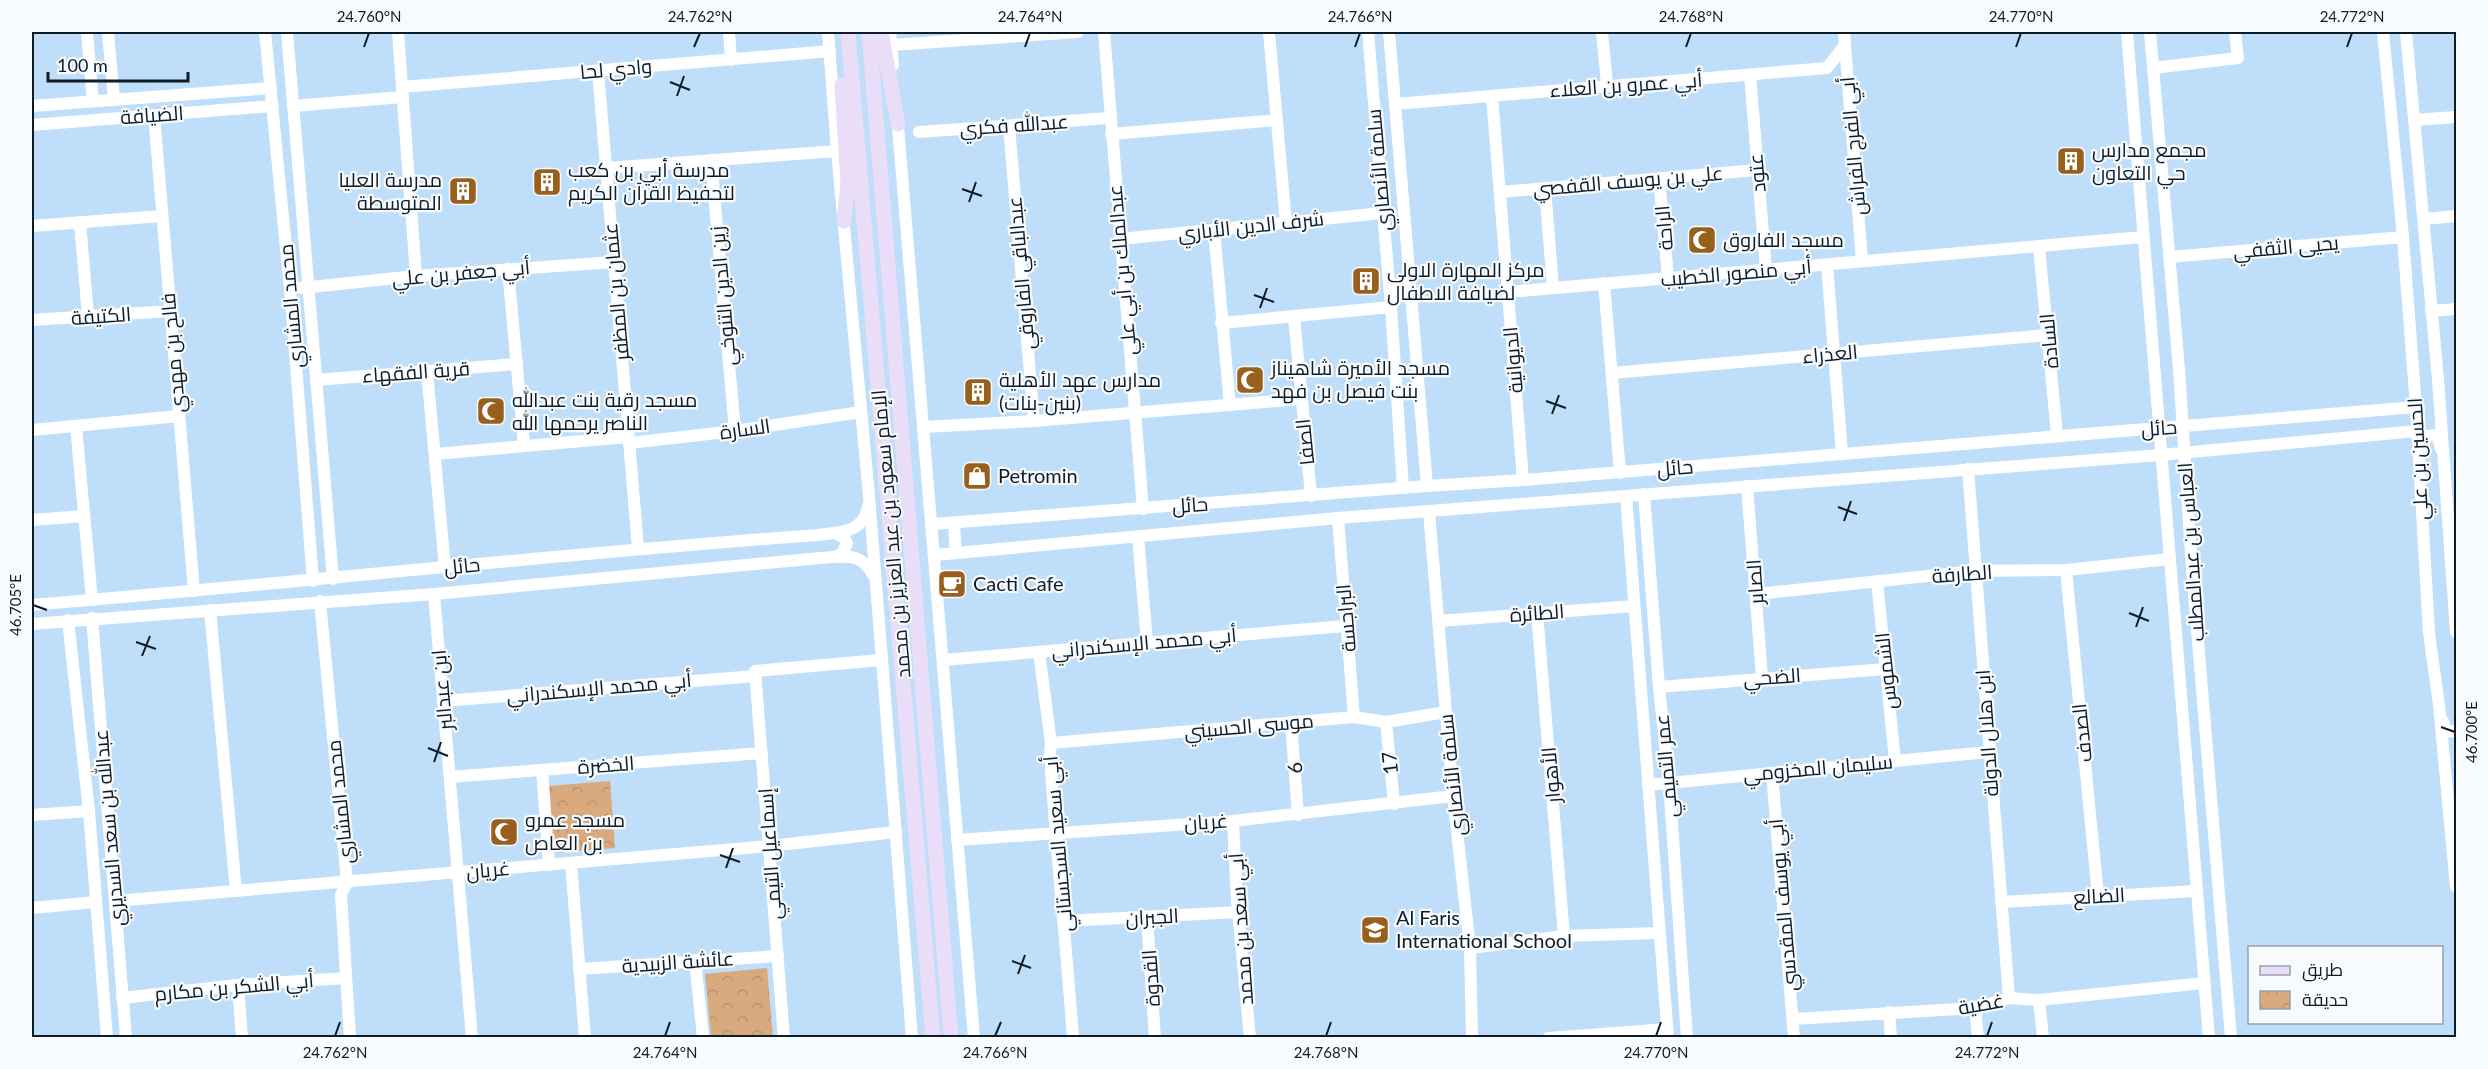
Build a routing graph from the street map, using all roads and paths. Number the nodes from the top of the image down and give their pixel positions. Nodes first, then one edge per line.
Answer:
1 (87, 32) edge
2 (108, 32) edge
3 (265, 32) edge
4 (287, 32) edge
5 (398, 32) edge
6 (729, 32) edge
7 (828, 32) edge
8 (846, 32) edge
9 (869, 32) edge
10 (881, 32) edge
11 (890, 32) edge
12 (1078, 32) edge
13 (1104, 32) edge
14 (1269, 32) edge
15 (1368, 32) edge
16 (1389, 32) edge
17 (1602, 32) edge
18 (1844, 32) edge
19 (2127, 32) edge
20 (2150, 32) edge
21 (2235, 32) edge
22 (2383, 32) edge
23 (2406, 32) edge
24 (1000, 34) edge
25 (891, 45) junction
26 (1845, 45) junction
27 (830, 51) junction
28 (731, 60) junction
29 (2153, 68) junction
30 (111, 70) junction
31 (598, 71) junction
32 (91, 72) junction
33 (1750, 75) junction
34 (1607, 85) junction
35 (271, 88) junction
36 (244, 90) junction
37 (403, 92) junction
38 (1492, 96) junction
39 (114, 100) junction
40 (93, 101) junction
41 (1395, 104) junction
42 (32, 106) edge
43 (273, 106) junction
44 (293, 106) junction
45 (246, 108) junction
46 (154, 115) junction
47 (2457, 117) edge
48 (1109, 118) junction
49 (1277, 120) junction
50 (2414, 120) junction
51 (32, 124) edge
52 (898, 124) junction
53 (1009, 126) junction
54 (918, 132) dead end
55 (1111, 134) junction
56 (837, 151) junction
57 (711, 160) junction
58 (606, 168) junction
59 (1757, 170) junction
60 (1659, 178) junction
61 (1545, 188) junction
62 (1500, 192) junction
63 (1383, 213) junction
64 (162, 216) junction
65 (2457, 216) edge
66 (2424, 219) junction
67 (844, 221) junction
68 (80, 222) junction
69 (1286, 223) junction
70 (32, 226) edge
71 (1214, 230) junction
72 (2143, 237) junction
73 (2403, 237) junction
74 (1120, 239) junction
75 (2039, 247) junction
76 (2170, 257) junction
77 (1862, 261) junction
78 (614, 262) junction
79 (1827, 265) junction
80 (508, 269) junction
81 (1766, 270) junction
82 (416, 276) junction
83 (1668, 278) junction
84 (1604, 283) junction
85 (308, 287) junction
86 (1553, 288) junction
87 (290, 290) junction
88 (1508, 292) junction
89 (1391, 307) junction
90 (2457, 309) edge
91 (170, 311) junction
92 (2431, 311) junction
93 (88, 316) junction
94 (1294, 316) junction
95 (32, 320) edge
96 (1221, 322) junction
97 (2048, 335) junction
98 (1835, 354) junction
99 (517, 364) junction
100 (2436, 370) junction
101 (2413, 371) junction
102 (427, 372) junction
103 (1612, 373) junction
104 (316, 380) junction
105 (1301, 399) junction
106 (1230, 405) junction
107 (2416, 407) junction
108 (861, 412) junction
109 (1135, 413) junction
110 (179, 416) junction
111 (1034, 421) junction
112 (76, 426) junction
113 (2182, 426) junction
114 (924, 427) junction
115 (2158, 428) junction
116 (32, 430) edge
117 (735, 431) junction
118 (2417, 431) junction
119 (2057, 435) junction
120 (629, 440) junction
121 (524, 445) junction
122 (1842, 453) junction
123 (2183, 453) junction
124 (435, 454) junction
125 (2160, 455) junction
126 (2444, 461) junction
127 (2419, 466) junction
128 (1968, 469) junction
129 (1620, 472) junction
130 (1523, 480) junction
131 (1427, 486) junction
132 (1748, 486) junction
133 (1403, 488) junction
134 (1644, 494) junction
135 (869, 496) junction
136 (1311, 496) junction
137 (1626, 496) junction
138 (1143, 509) junction
139 (1429, 512) junction
140 (84, 516) junction
141 (1338, 518) junction
142 (32, 520) edge
143 (933, 524) junction
144 (954, 524) junction
145 (835, 533) junction
146 (1138, 537) junction
147 (638, 548) junction
148 (330, 549) junction
149 (311, 552) junction
150 (956, 553) junction
151 (935, 555) junction
152 (835, 557) junction
153 (2169, 559) junction
154 (445, 568) junction
155 (2066, 570) junction
156 (1975, 571) junction
157 (333, 579) junction
158 (313, 581) junction
159 (876, 581) junction
160 (1877, 581) junction
161 (260, 585) junction
162 (194, 591) junction
163 (434, 594) junction
164 (1756, 594) junction
165 (92, 600) junction
166 (320, 602) junction
167 (32, 605) edge
168 (261, 606) junction
169 (1634, 606) junction
170 (210, 610) junction
171 (1538, 614) junction
172 (92, 618) junction
173 (68, 620) junction
174 (1440, 621) junction
175 (32, 624) edge
176 (1345, 626) junction
177 (2457, 632) edge
178 (1147, 642) junction
179 (1038, 652) junction
180 (94, 654) junction
181 (72, 655) junction
182 (881, 660) junction
183 (944, 660) junction
184 (1886, 669) junction
185 (756, 673) junction
186 (1762, 677) junction
187 (1659, 687) junction
188 (443, 701) junction
189 (2439, 705) junction
190 (1446, 712) junction
191 (1354, 717) junction
192 (1291, 722) junction
193 (1386, 722) junction
194 (2457, 731) edge
195 (1051, 743) junction
196 (1988, 752) junction
197 (762, 753) junction
198 (2457, 755) edge
199 (1895, 761) junction
200 (542, 770) junction
201 (1772, 772) junction
202 (450, 777) junction
203 (1669, 782) junction
204 (2447, 784) junction
205 (1648, 785) junction
206 (1454, 796) junction
207 (1394, 804) junction
208 (89, 811) junction
209 (1298, 814) junction
210 (32, 815) edge
211 (1233, 821) junction
212 (896, 832) junction
213 (1055, 833) junction
214 (957, 840) junction
215 (770, 846) junction
216 (571, 863) junction
217 (549, 865) junction
218 (458, 872) junction
219 (347, 882) junction
220 (2457, 887) edge
221 (236, 891) junction
222 (2196, 891) junction
223 (2098, 895) junction
224 (115, 901) junction
225 (96, 902) junction
226 (2001, 902) junction
227 (32, 908) edge
228 (1239, 912) junction
229 (1147, 918) junction
230 (1065, 921) junction
231 (1659, 933) junction
232 (1564, 936) junction
233 (1470, 948) junction
234 (778, 956) junction
235 (695, 960) junction
236 (579, 969) junction
237 (346, 978) junction
238 (2204, 983) junction
239 (238, 986) junction
240 (122, 998) junction
241 (2008, 998) junction
242 (2039, 1000) junction
243 (1976, 1008) junction
244 (1889, 1012) junction
245 (1793, 1018) junction
246 (1667, 1033) edge
247 (107, 1038) edge
248 (126, 1038) edge
249 (242, 1038) edge
250 (350, 1038) edge
251 (472, 1038) edge
252 (585, 1038) edge
253 (703, 1038) edge
254 (784, 1038) edge
255 (912, 1038) edge
256 (933, 1038) edge
257 (951, 1038) edge
258 (974, 1038) edge
259 (1073, 1038) edge
260 (1155, 1038) edge
261 (1250, 1038) edge
262 (1472, 1038) edge
263 (1548, 1038) edge
264 (1687, 1038) edge
265 (1794, 1038) edge
266 (1891, 1038) edge
267 (1978, 1038) edge
268 (2043, 1038) edge
269 (2209, 1038) edge
270 (2231, 1038) edge

1 - 32 street
2 - 30 street
3 - 35 street, محمد المشاري
4 - 44 street, محمد المشاري
5 - 37 street
6 - 28 street
7 - 27 street, الإمام سعود بن عبد العزيز بن محمد
8 - 67 main road
8 - 256 main road, الإمام سعود بن عبد العزيز بن محمد
9 - 257 main road, الإمام سعود بن عبد العزيز بن محمد
10 - 52 main road
11 - 25 street, الإمام سعود بن عبد العزيز بن محمد
12 - 24 street
13 - 48 street, عبدالملك بن أبي علي
14 - 49 street
15 - 63 street, سلمة الأنصاري
16 - 41 street, سلمة الأنصاري
17 - 34 street
18 - 26 street, أبي الفرج الفراش
19 - 72 street, العباس بن عبدالمطلب
20 - 29 street, العباس بن عبدالمطلب
21 - 29 street
22 - 73 street, الحسين بن علي
23 - 50 street, الحسين بن علي
24 - 25 street
25 - 52 street, الإمام سعود بن عبد العزيز بن محمد
26 - 33 street, أبي عمرو بن العلاء
26 - 77 street, أبي الفرج الفراش
27 - 28 street, وادي لحا
27 - 56 street, الإمام سعود بن عبد العزيز بن محمد
28 - 31 street, وادي لحا
29 - 76 street, العباس بن عبدالمطلب
30 - 32 street
30 - 39 street
31 - 37 street, وادي لحا
31 - 58 street, عثمان بن المظفر
32 - 40 street
33 - 34 street, أبي عمرو بن العلاء
33 - 59 street, عتود
34 - 38 street, أبي عمرو بن العلاء
35 - 36 street, الضيافة
35 - 43 street, محمد المشاري
36 - 39 street, الضيافة
36 - 45 street
37 - 44 street, وادي لحا
37 - 82 street
38 - 41 street, أبي عمرو بن العلاء
38 - 62 street, الديوانية
39 - 40 street, الضيافة
40 - 42 street, الضيافة
41 - 131 street, سلمة الأنصاري
43 - 45 street, الضيافة
43 - 87 street, محمد المشاري
44 - 85 street, محمد المشاري
45 - 46 street, الضيافة
46 - 51 street, الضيافة
46 - 64 street, فالح بن مهدي
47 - 50 street
48 - 53 street, عبدالله فكري
48 - 55 street, عبدالملك بن أبي علي
49 - 55 street
49 - 69 street
50 - 66 street, الحسين بن علي
52 - 114 street, الإمام سعود بن عبد العزيز بن محمد
53 - 54 street, عبدالله فكري
53 - 111 street, عبدالباقي الفاروقي
55 - 74 street, عبدالملك بن أبي علي
56 - 57 street
56 - 67 street, الإمام سعود بن عبد العزيز بن محمد
57 - 58 street
57 - 117 street, زين الدين التنوخي
58 - 78 street, عثمان بن المظفر
59 - 60 street, علي بن يوسف القفصي
59 - 81 street, عتود
60 - 61 street, علي بن يوسف القفصي
60 - 83 street, الراحة
61 - 62 street, علي بن يوسف القفصي
61 - 86 street
62 - 88 street, الديوانية
63 - 69 street, شرف الدين الأباري
63 - 89 street, سلمة الأنصاري
64 - 68 street
64 - 91 street, فالح بن مهدي
65 - 66 street
66 - 92 street, الحسين بن علي
67 - 108 street, الإمام سعود بن عبد العزيز بن محمد
68 - 70 street
68 - 93 street
69 - 71 street, شرف الدين الأباري
71 - 74 street, شرف الدين الأباري
71 - 96 street
72 - 75 street, أبي منصور الخطيب
72 - 115 street, العباس بن عبدالمطلب
73 - 76 street, يحيى الثقفي
73 - 101 street, الحسين بن علي
74 - 109 street, عبدالملك بن أبي علي
75 - 77 street, أبي منصور الخطيب
75 - 97 street, السادة
76 - 113 street, العباس بن عبدالمطلب
77 - 79 street, أبي منصور الخطيب
78 - 80 street, أبي جعفر بن علي
78 - 120 street, عثمان بن المظفر
79 - 81 street, أبي منصور الخطيب
79 - 98 street
80 - 82 street, أبي جعفر بن علي
80 - 99 street
81 - 83 street, أبي منصور الخطيب
82 - 85 street, أبي جعفر بن علي
83 - 84 street, أبي منصور الخطيب
84 - 86 street, أبي منصور الخطيب
84 - 103 street
85 - 87 street, أبي جعفر بن علي
85 - 104 street, محمد المشاري
86 - 88 street, أبي منصور الخطيب
87 - 149 street, محمد المشاري
88 - 130 street, الديوانية
89 - 94 street
89 - 133 street, سلمة الأنصاري
90 - 92 street
91 - 93 street, الكتيفة
91 - 110 street, فالح بن مهدي
92 - 100 street, الحسين بن علي
93 - 95 street, الكتيفة
94 - 96 street
94 - 105 street, الصفا
96 - 106 street
97 - 98 street, العذراء
97 - 119 street, السادة
98 - 103 street, العذراء
98 - 122 street
99 - 102 street, قرية الفقهاء
99 - 121 street
100 - 101 street
100 - 126 street, الحسين بن علي
101 - 107 street, الحسين بن علي
102 - 104 street, قرية الفقهاء
102 - 124 street
103 - 129 street
104 - 148 street, محمد المشاري
105 - 106 street
105 - 136 street, الصفا
106 - 109 street
107 - 113 street, حائل
107 - 118 street, الحسين بن علي
108 - 117 street, السارة
108 - 135 street, الإمام سعود بن عبد العزيز بن محمد
109 - 111 street
109 - 138 street, عبدالملك بن أبي علي
110 - 112 street
110 - 162 street, فالح بن مهدي
111 - 114 street
112 - 116 street
112 - 140 street
113 - 115 street, حائل
113 - 123 street, العباس بن عبدالمطلب
114 - 143 street, الإمام سعود بن عبد العزيز بن محمد
115 - 119 street, حائل
115 - 125 street, العباس بن عبدالمطلب
117 - 120 street, السارة
118 - 123 street, حائل
118 - 127 street, الحسين بن علي
119 - 122 street, حائل
120 - 121 street, السارة
120 - 147 street, عثمان بن المظفر
121 - 124 street, السارة
122 - 129 street, حائل
123 - 125 street, حائل
123 - 270 street, العباس بن عبدالمطلب
124 - 154 street
125 - 128 street, حائل
125 - 153 street, العباس بن عبدالمطلب
126 - 127 street
126 - 177 street, الحسين بن علي
127 - 189 street, الحسين بن علي
128 - 132 street, حائل
128 - 156 street, ابن هلال الدولة
129 - 130 street, حائل
130 - 131 street, حائل
131 - 133 street, حائل
132 - 134 street, حائل
132 - 164 street, الصابر
133 - 136 street, حائل
134 - 137 street, حائل
134 - 187 street, عمر التميمي
135 - 145 street, حائل
135 - 159 street, الإمام سعود بن عبد العزيز بن محمد
136 - 138 street, حائل
137 - 139 street, حائل
137 - 169 street
138 - 144 street, حائل
139 - 141 street, حائل
139 - 174 street, سلمة الأنصاري
140 - 142 street
140 - 165 street
141 - 146 street, حائل
141 - 176 street, البراجسة
143 - 144 street, حائل
143 - 151 street, الإمام سعود بن عبد العزيز بن محمد
144 - 150 street
145 - 147 street, حائل
145 - 152 street
146 - 150 street, حائل
146 - 178 street
147 - 154 street, حائل
148 - 149 street
148 - 157 street, محمد المشاري
149 - 158 street, محمد المشاري
150 - 151 street, حائل
151 - 183 street, الإمام سعود بن عبد العزيز بن محمد
152 - 159 street, حائل
152 - 163 street, حائل
153 - 155 street, الطارفة
153 - 222 street, العباس بن عبدالمطلب
154 - 157 street, حائل
155 - 156 street, الطارفة
155 - 223 street, الصدف
156 - 160 street, الطارفة
156 - 196 street, ابن هلال الدولة
157 - 158 street, حائل
158 - 161 street, حائل
159 - 182 street, الإمام سعود بن عبد العزيز بن محمد
160 - 164 street, الطارفة
160 - 184 street, الشموس
161 - 162 street, حائل
161 - 168 street
162 - 165 street, حائل
163 - 166 street, حائل
163 - 188 street, ابن عبدالبر
164 - 186 street, الصابر
165 - 167 street, حائل
166 - 168 street, حائل
166 - 219 street, محمد المشاري
168 - 170 street, حائل
169 - 171 street, الطائرة
169 - 205 street
170 - 172 street, حائل
170 - 221 street
171 - 174 street, الطائرة
171 - 232 street, الأهوار
172 - 173 street, حائل
172 - 180 street, عبدالله بن سعد السديري
173 - 175 street, حائل
173 - 181 street, عبدالله بن سعد السديري
174 - 190 street, سلمة الأنصاري
176 - 178 street, أبي محمد الإسكندراني
176 - 191 street, البراجسة
178 - 179 street, أبي محمد الإسكندراني
179 - 183 street, أبي محمد الإسكندراني
179 - 195 street, أبي سعيد السجستاني
180 - 181 street
180 - 224 street, عبدالله بن سعد السديري
181 - 208 street, عبدالله بن سعد السديري
182 - 185 street, أبي محمد الإسكندراني
182 - 212 street, الإمام سعود بن عبد العزيز بن محمد
183 - 214 street, الإمام سعود بن عبد العزيز بن محمد
184 - 186 street, الضحي
184 - 199 street, الشموس
185 - 188 street, أبي محمد الإسكندراني
185 - 197 street, إسماعيل التيمي
186 - 187 street, الضحي
187 - 203 street, عمر التميمي
188 - 202 street, ابن عبدالبر
189 - 194 street
189 - 204 street, الحسين بن علي
190 - 193 street, موسى الحسيني
190 - 206 street, سلمة الأنصاري
191 - 192 street, موسى الحسيني
191 - 193 street, موسى الحسيني
192 - 195 street, موسى الحسيني
192 - 209 street, 6
193 - 207 street, 17
195 - 213 street, أبي سعيد السجستاني
196 - 199 street, سليمان المخزومي
196 - 226 street, ابن هلال الدولة
197 - 200 street, الخضرة
197 - 215 street, إسماعيل التيمي
198 - 204 street
199 - 201 street, سليمان المخزومي
200 - 202 street, الخضرة
200 - 217 street
201 - 203 street, سليمان المخزومي
201 - 245 street, أبي يوسف المقدسي
202 - 218 street, ابن عبدالبر
203 - 205 street, سليمان المخزومي
203 - 264 street, عمر التميمي
204 - 220 street, الحسين بن علي
205 - 231 street
206 - 207 street, غريان
206 - 233 street, سلمة الأنصاري
207 - 209 street, غريان
208 - 210 street
208 - 225 street, عبدالله بن سعد السديري
209 - 211 street, غريان
211 - 213 street, غريان
211 - 228 street, أبي سعد بن محمد
212 - 215 street, غريان
212 - 255 street, الإمام سعود بن عبد العزيز بن محمد
213 - 214 street, غريان
213 - 230 street, أبي سعيد السجستاني
214 - 258 street, الإمام سعود بن عبد العزيز بن محمد
215 - 216 street, غريان
215 - 234 street, إسماعيل التيمي
216 - 217 street, غريان
216 - 236 street
217 - 218 street, غريان
218 - 219 street, غريان
218 - 251 street, ابن عبدالبر
219 - 221 street, غريان
219 - 237 street, محمد المشاري
221 - 224 street, غريان
222 - 223 street, الضالع
222 - 238 street, العباس بن عبدالمطلب
223 - 226 street, الضالع
224 - 240 street, عبدالله بن سعد السديري
225 - 227 street
225 - 247 street, عبدالله بن سعد السديري
226 - 241 street, ابن هلال الدولة
228 - 229 street, الجبران
228 - 261 street, أبي سعد بن محمد
229 - 230 street, الجبران
229 - 260 street, القدوة
230 - 259 street, أبي سعيد السجستاني
231 - 232 street
231 - 246 street
232 - 233 street
233 - 262 street, سلمة الأنصاري
234 - 235 street, عائشة الزبيدية
234 - 254 street, إسماعيل التيمي
235 - 236 street, عائشة الزبيدية
235 - 253 street
236 - 252 street
237 - 239 street, أبي الشكر بن مكارم
237 - 250 street, محمد المشاري
238 - 242 street, غضية
238 - 269 street, العباس بن عبدالمطلب
239 - 240 street, أبي الشكر بن مكارم
239 - 249 street
240 - 248 street, عبدالله بن سعد السديري
241 - 242 street, غضية
241 - 243 street, غضية
242 - 268 street
243 - 244 street, غضية
243 - 267 street
244 - 245 street, غضية
244 - 266 street
245 - 265 street, أبي يوسف المقدسي
246 - 263 street

